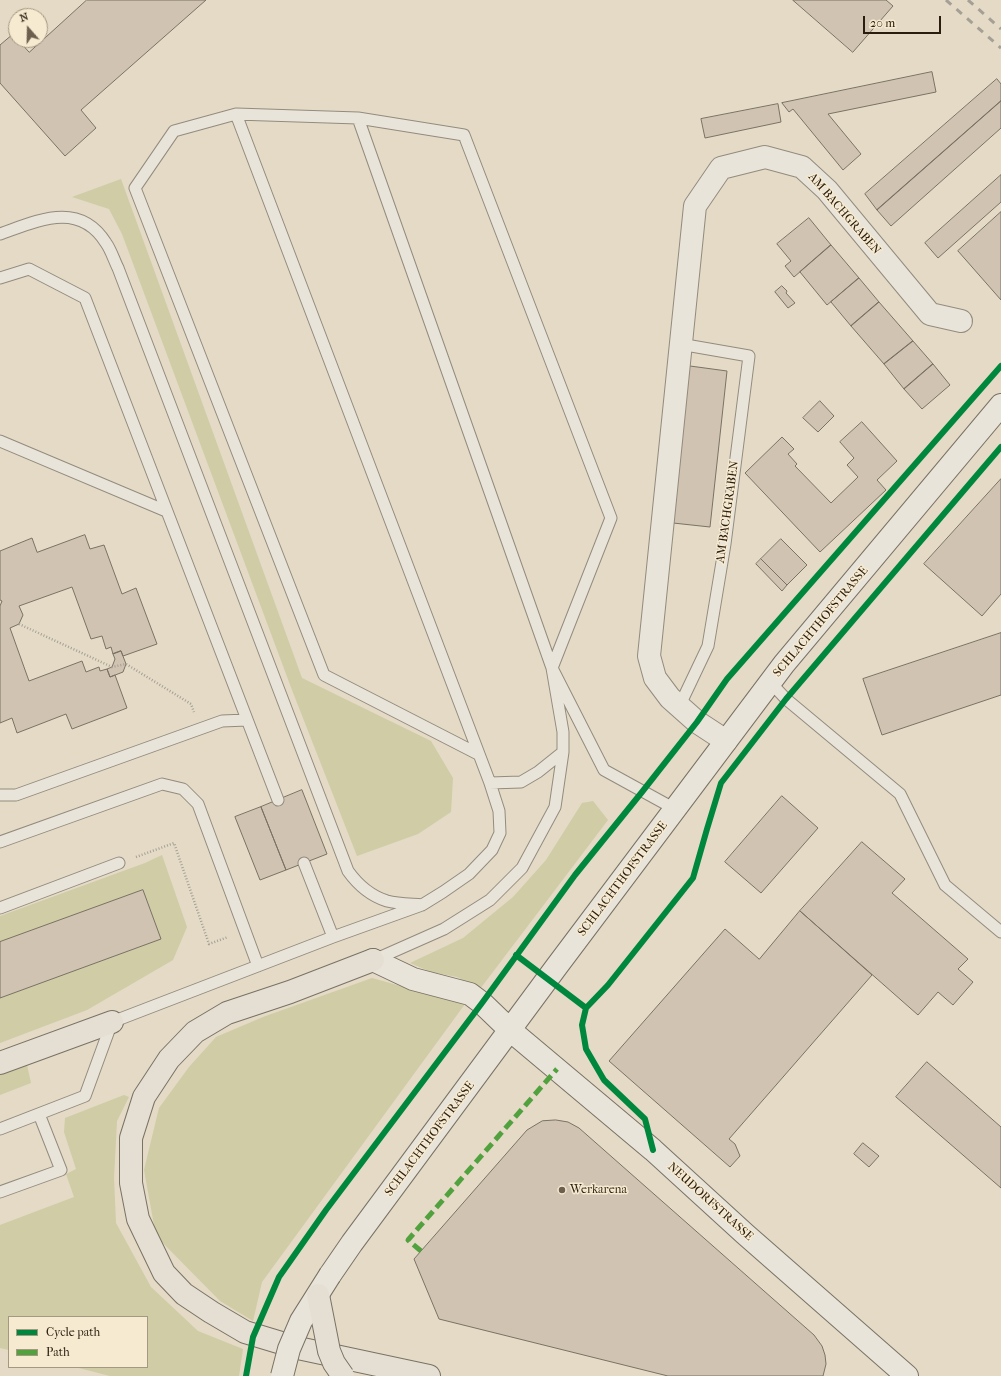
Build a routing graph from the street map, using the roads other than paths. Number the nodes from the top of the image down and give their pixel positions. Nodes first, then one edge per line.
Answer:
1 (236, 114) junction
2 (358, 118) junction
3 (0, 234) edge
4 (0, 278) edge
5 (961, 321) dead end
6 (680, 344) junction
7 (1001, 406) edge
8 (0, 441) edge
9 (166, 511) junction
10 (552, 668) junction
11 (771, 683) junction
12 (679, 707) junction
13 (247, 720) junction
14 (726, 741) junction
15 (563, 752) junction
16 (478, 754) junction
17 (490, 782) junction
18 (0, 795) edge
19 (278, 800) dead end
20 (675, 809) junction
21 (0, 842) edge
22 (119, 863) road end
23 (304, 863) dead end
24 (422, 905) junction
25 (0, 908) edge
26 (1001, 932) edge
27 (333, 937) junction
28 (373, 960) junction
29 (258, 966) junction
30 (112, 1022) junction
31 (510, 1030) junction
32 (0, 1063) edge
33 (39, 1114) junction
34 (0, 1128) edge
35 (0, 1192) edge
36 (318, 1295) junction
37 (282, 1376) edge
38 (343, 1376) edge
39 (429, 1376) edge
40 (907, 1376) edge

1 - 2 lane
1 - 16 lane
1 - 16 lane
2 - 10 lane
2 - 10 lane
3 - 24 lane
4 - 9 lane
5 - 6 street, AM BACHGRABEN
6 - 12 street, AM BACHGRABEN
6 - 12 lane, AM BACHGRABEN
7 - 11 street, SCHLACHTHOFSTRASSE
8 - 9 lane
9 - 13 lane
10 - 15 lane
10 - 20 lane
11 - 14 street, SCHLACHTHOFSTRASSE
11 - 26 lane
12 - 14 street, AM BACHGRABEN
13 - 18 lane
13 - 19 lane
14 - 20 street, SCHLACHTHOFSTRASSE
15 - 17 lane
15 - 28 lane
16 - 17 lane
17 - 24 lane
20 - 31 street, SCHLACHTHOFSTRASSE
21 - 29 lane
22 - 25 lane
23 - 27 lane
24 - 27 lane
27 - 29 lane
28 - 31 street, NEUDORFSTRASSE
28 - 39 highway
29 - 30 lane
30 - 32 highway
30 - 33 lane
31 - 36 street, SCHLACHTHOFSTRASSE, bridge
31 - 40 street, NEUDORFSTRASSE
33 - 34 lane
33 - 35 lane
36 - 37 street, SCHLACHTHOFSTRASSE, bridge
36 - 38 highway, bridge

